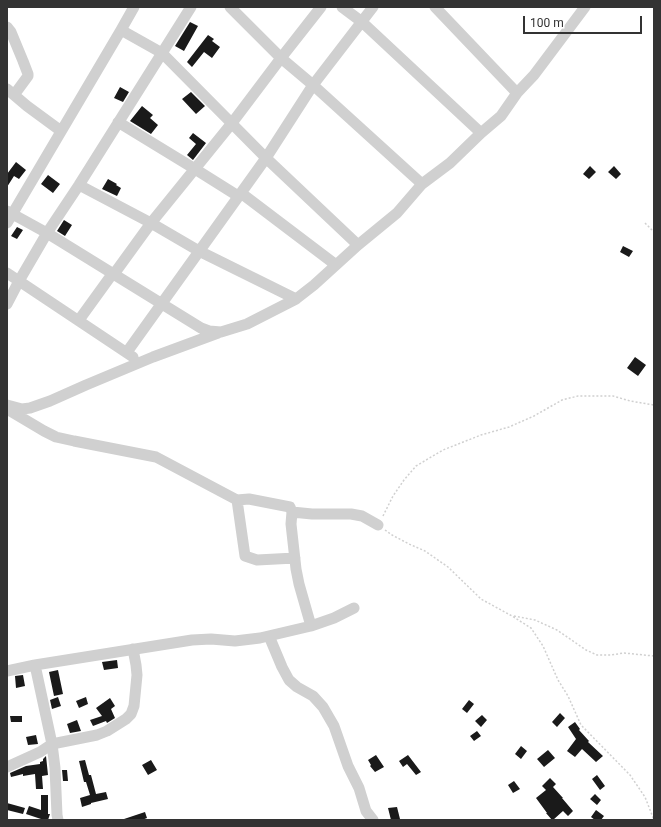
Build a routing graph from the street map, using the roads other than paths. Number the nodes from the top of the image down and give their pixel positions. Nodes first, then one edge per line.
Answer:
1 (134, 7) edge
2 (191, 7) edge
3 (230, 7) edge
4 (321, 7) edge
5 (342, 7) edge
6 (373, 7) edge
7 (435, 7) edge
8 (585, 7) edge
9 (362, 22) junction
10 (7, 27) edge
11 (122, 30) junction
12 (162, 53) junction
13 (280, 58) junction
14 (313, 85) junction
15 (11, 92) edge
16 (517, 93) junction
17 (118, 122) junction
18 (232, 123) junction
19 (61, 131) junction
20 (481, 133) junction
21 (266, 158) junction
22 (195, 169) junction
23 (422, 184) junction
24 (79, 185) junction
25 (239, 195) junction
26 (9, 216) edge
27 (151, 223) junction
28 (47, 233) junction
29 (358, 245) junction
30 (199, 251) junction
31 (336, 265) junction
32 (7, 273) edge
33 (113, 274) junction
34 (19, 281) junction
35 (296, 299) junction
36 (162, 303) junction
37 (7, 304) edge
38 (79, 320) junction
39 (221, 332) junction
40 (127, 352) junction
41 (140, 362) junction
42 (7, 405) edge
43 (7, 409) edge
44 (236, 500) junction
45 (292, 512) junction
46 (378, 525) road end
47 (294, 558) junction
48 (354, 608) dead end
49 (311, 626) junction
50 (269, 636) junction
51 (133, 649) junction
52 (35, 665) junction
53 (7, 671) edge
54 (52, 744) junction
55 (7, 767) edge
56 (58, 820) edge
57 (373, 820) edge

1 - 11 street
2 - 12 street
3 - 13 street
4 - 13 street
5 - 9 street
6 - 9 street
7 - 16 street
8 - 16 street
9 - 14 street
9 - 20 street
10 - 15 street
11 - 12 street
11 - 19 street
12 - 17 street
12 - 18 street
13 - 14 street
13 - 18 street
14 - 21 street
14 - 23 street
15 - 19 street
16 - 20 street
17 - 22 street
17 - 24 street
18 - 21 street
18 - 22 street
19 - 26 street
20 - 23 street
21 - 25 street
21 - 29 street
22 - 25 street
22 - 27 street
23 - 29 street
24 - 27 street
24 - 28 street
25 - 30 street
25 - 31 street
26 - 28 street
27 - 30 street
27 - 33 street
28 - 33 street
28 - 34 street
29 - 31 street
30 - 35 street
30 - 36 street
31 - 35 street
32 - 34 street
33 - 36 street
33 - 38 street
34 - 37 street
34 - 38 street
35 - 39 street
36 - 39 street
36 - 40 street
38 - 40 street
39 - 41 street
40 - 41 street
41 - 42 street
43 - 44 street
44 - 45 street
44 - 47 street
45 - 46 street
45 - 47 street
47 - 49 street
48 - 49 street
49 - 50 street
50 - 51 street
50 - 57 street
51 - 52 street
51 - 54 street
52 - 53 street
52 - 54 street
54 - 55 street
54 - 56 street

